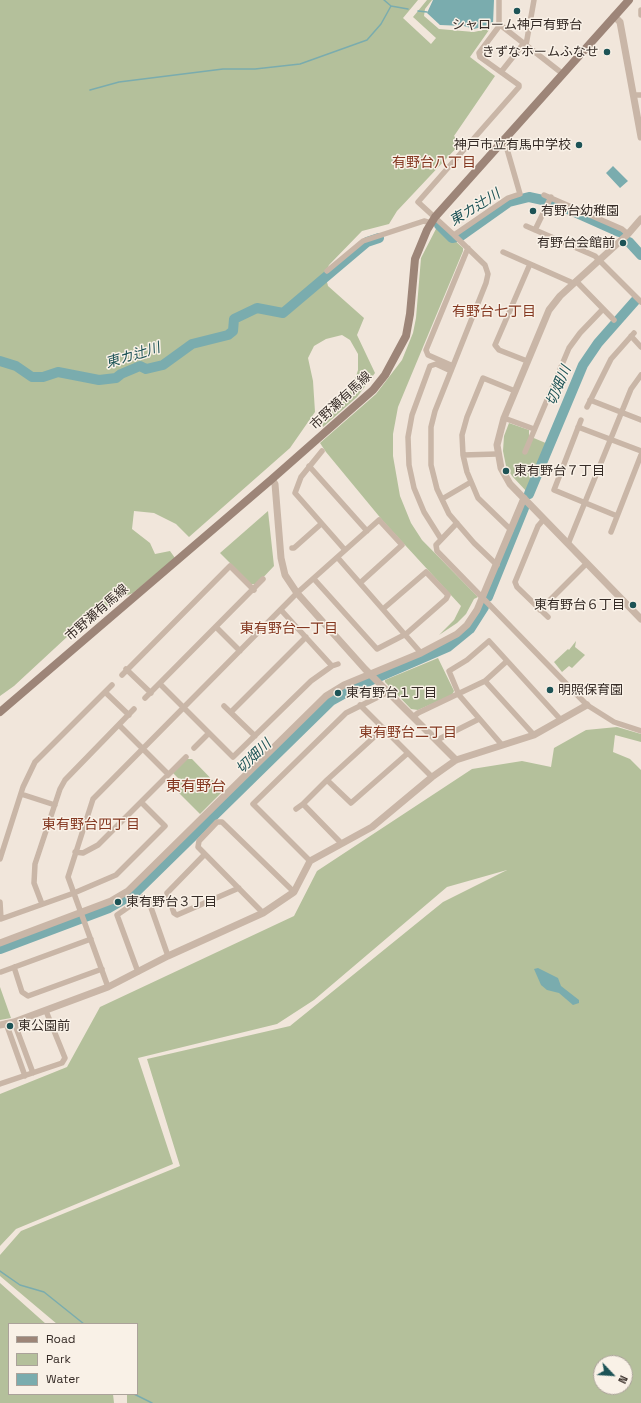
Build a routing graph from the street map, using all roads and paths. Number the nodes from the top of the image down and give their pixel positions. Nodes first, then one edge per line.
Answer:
1 (499, 0) edge
2 (534, 0) edge
3 (629, 0) edge
4 (641, 10) edge
5 (641, 15) edge
6 (614, 16) junction
7 (500, 25) junction
8 (525, 44) junction
9 (501, 72) junction
10 (563, 74) junction
11 (637, 95) edge
12 (639, 116) edge
13 (641, 137) edge
14 (501, 142) junction
15 (544, 195) dead end
16 (551, 197) junction
17 (641, 218) edge
18 (433, 220) junction
19 (526, 226) dead end
20 (535, 230) junction
21 (628, 234) junction
22 (454, 235) junction
23 (468, 248) junction
24 (503, 252) dead end
25 (600, 259) junction
26 (530, 264) junction
27 (327, 271) dead end
28 (575, 282) junction
29 (641, 302) edge
30 (603, 309) junction
31 (614, 320) dead end
32 (641, 347) edge
33 (527, 361) junction
34 (452, 368) junction
35 (641, 375) edge
36 (515, 391) junction
37 (590, 400) junction
38 (587, 407) dead end
39 (622, 412) junction
40 (504, 418) junction
41 (581, 420) dead end
42 (641, 420) edge
43 (578, 427) junction
44 (534, 429) junction
45 (611, 439) junction
46 (322, 451) dead end
47 (641, 451) edge
48 (525, 452) dead end
49 (497, 454) junction
50 (463, 455) junction
51 (641, 455) edge
52 (309, 466) junction
53 (272, 479) junction
54 (471, 482) junction
55 (524, 498) junction
56 (442, 499) junction
57 (586, 503) junction
58 (617, 516) junction
59 (544, 519) junction
60 (457, 523) junction
61 (321, 524) junction
62 (511, 530) junction
63 (367, 531) junction
64 (611, 532) dead end
65 (441, 539) junction
66 (568, 544) junction
67 (292, 548) dead end
68 (345, 550) junction
69 (338, 558) junction
70 (587, 563) junction
71 (497, 565) junction
72 (263, 579) dead end
73 (314, 579) junction
74 (360, 583) junction
75 (254, 590) junction
76 (297, 593) junction
77 (483, 597) junction
78 (281, 610) junction
79 (383, 610) junction
80 (540, 610) junction
81 (548, 617) dead end
82 (641, 619) edge
83 (216, 627) junction
84 (406, 634) junction
85 (306, 637) junction
86 (240, 651) junction
87 (421, 653) junction
88 (507, 662) junction
89 (338, 664) dead end
90 (332, 666) junction
91 (126, 669) junction
92 (370, 674) junction
93 (122, 675) dead end
94 (485, 681) junction
95 (160, 684) junction
96 (112, 685) dead end
97 (105, 692) junction
98 (388, 692) junction
99 (151, 693) junction
100 (459, 695) junction
101 (145, 698) dead end
102 (360, 705) junction
103 (587, 705) junction
104 (224, 706) dead end
105 (184, 707) junction
106 (134, 709) dead end
107 (0, 712) edge
108 (231, 712) junction
109 (129, 715) junction
110 (413, 717) junction
111 (479, 719) junction
112 (562, 720) junction
113 (119, 725) junction
114 (384, 728) junction
115 (641, 731) edge
116 (209, 732) junction
117 (534, 735) junction
118 (255, 736) junction
119 (437, 740) junction
120 (502, 745) junction
121 (194, 748) dead end
122 (143, 749) junction
123 (408, 753) junction
124 (186, 758) dead end
125 (456, 760) junction
126 (168, 774) junction
127 (432, 777) junction
128 (327, 780) junction
129 (21, 794) junction
130 (141, 802) junction
131 (303, 804) junction
132 (55, 805) junction
133 (296, 809) dead end
134 (341, 842) junction
135 (76, 852) junction
136 (205, 854) junction
137 (0, 859) edge
138 (310, 861) junction
139 (239, 888) junction
140 (294, 892) junction
141 (74, 893) junction
142 (0, 902) edge
143 (42, 904) junction
144 (81, 913) junction
145 (263, 913) junction
146 (91, 939) junction
147 (0, 943) edge
148 (168, 956) junction
149 (14, 967) junction
150 (102, 969) junction
151 (1, 972) dead end
152 (138, 972) junction
153 (108, 987) junction
154 (46, 1010) junction
155 (14, 1022) junction
156 (3, 1024) edge
157 (33, 1073) junction
158 (25, 1076) junction
159 (0, 1084) edge

1 - 7 street
2 - 8 street
3 - 6 main road, 市野瀬有馬線
4 - 5 street
6 - 10 main road, 市野瀬有馬線
6 - 11 street
7 - 8 street
7 - 9 street
8 - 9 street
8 - 10 street
9 - 18 street
10 - 14 main road, 市野瀬有馬線
11 - 12 street
12 - 13 street
14 - 18 main road, 市野瀬有馬線
14 - 22 street
15 - 16 street
16 - 20 street
16 - 21 street
17 - 21 street
18 - 22 street
18 - 27 street
18 - 53 main road, 市野瀬有馬線
19 - 20 street
20 - 25 street
21 - 25 street
22 - 23 street
23 - 34 street
23 - 34 street
24 - 26 street
25 - 28 street
25 - 29 street
26 - 28 street
26 - 33 street
28 - 30 street
28 - 33 street
30 - 31 street
30 - 44 street
32 - 37 street
33 - 36 street
34 - 56 street
34 - 65 street
35 - 39 street
36 - 40 street
36 - 50 street
37 - 38 street
37 - 39 street
39 - 42 street
39 - 45 street
40 - 44 street
40 - 49 street
41 - 43 street
43 - 45 street
43 - 57 street
44 - 48 street
45 - 47 street
45 - 57 street
46 - 52 street
49 - 50 street
49 - 55 street
50 - 54 street
51 - 58 street
52 - 61 street
52 - 63 street
53 - 76 street
53 - 107 main road, 市野瀬有馬線
54 - 56 street
54 - 62 street
55 - 59 street
55 - 62 street
56 - 60 street
57 - 58 street
57 - 66 street
58 - 64 street
59 - 66 street
59 - 80 street
60 - 65 street
60 - 71 street
61 - 67 street
61 - 68 street
62 - 71 street
63 - 68 street
63 - 74 street
65 - 77 street
66 - 70 street
68 - 69 street
69 - 73 street
69 - 74 street
70 - 80 street
70 - 82 street
71 - 77 street
72 - 75 street
73 - 76 street
73 - 84 street
74 - 79 street
75 - 83 street
75 - 91 street
76 - 78 street
76 - 92 street
77 - 87 street
77 - 103 street
78 - 85 street
78 - 86 street
79 - 84 street
79 - 84 street
80 - 81 street
83 - 86 street
83 - 95 street
84 - 87 street
85 - 90 street
85 - 108 street
86 - 105 street
87 - 92 street
88 - 94 street
88 - 100 street
88 - 112 street
89 - 90 street
90 - 118 street
91 - 93 street
91 - 99 street
92 - 98 street
92 - 144 street
94 - 100 street
94 - 117 street
95 - 99 street
95 - 105 street
96 - 97 street
97 - 109 street
97 - 129 street
98 - 102 street
98 - 110 street
99 - 101 street
100 - 110 street
100 - 111 street
102 - 114 street
102 - 138 street
103 - 112 street
103 - 115 street
104 - 108 street
105 - 116 street
105 - 122 street
106 - 109 street
108 - 118 street
109 - 113 street
110 - 119 street
111 - 119 street
111 - 120 street
112 - 117 street
113 - 122 street
113 - 132 street
114 - 123 street
114 - 128 street
116 - 118 street
116 - 121 street
117 - 120 street
119 - 125 street
120 - 125 street
122 - 126 street
122 - 135 street
123 - 127 street
123 - 128 street
124 - 126 street
125 - 127 street
126 - 130 street
127 - 134 street
128 - 131 street
129 - 132 street
129 - 137 street
130 - 135 street
130 - 141 street
131 - 133 street
131 - 134 street
132 - 143 street
134 - 138 street
135 - 141 street
136 - 139 street
136 - 139 street
136 - 140 street
138 - 140 street
139 - 145 street
140 - 145 street
141 - 143 street
141 - 144 street
142 - 143 street
144 - 146 street
144 - 147 street
145 - 148 street
146 - 149 street
146 - 150 street
148 - 152 street
148 - 152 street
149 - 150 street
149 - 151 street
150 - 153 street
152 - 153 street
153 - 154 street
154 - 155 street
154 - 157 street
155 - 156 street
155 - 157 street
156 - 158 street
157 - 158 street
158 - 159 street

